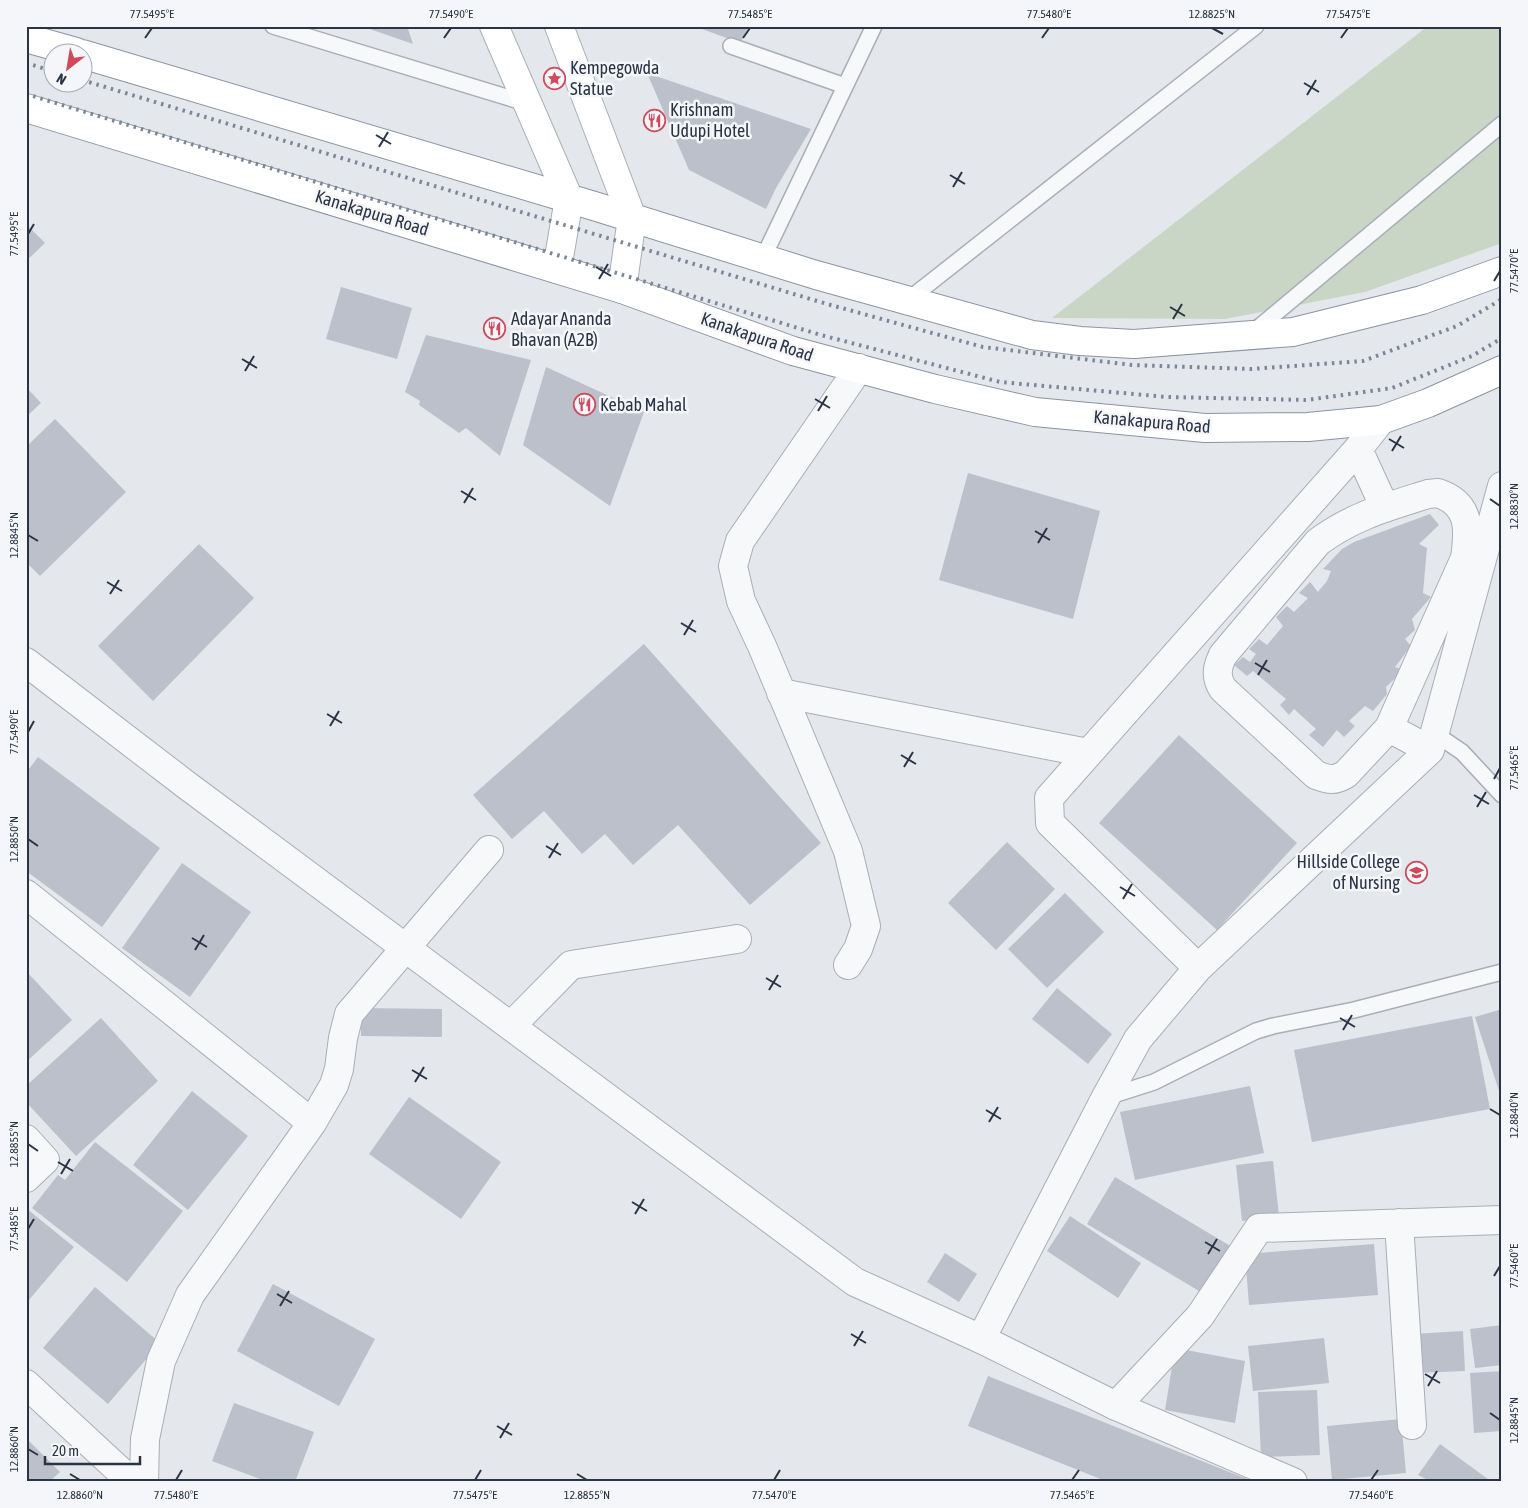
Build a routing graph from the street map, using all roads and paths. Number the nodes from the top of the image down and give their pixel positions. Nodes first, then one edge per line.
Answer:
1 (273, 26) edge
2 (494, 26) edge
3 (559, 26) edge
4 (874, 26) edge
5 (1256, 26) edge
6 (26, 38) edge
7 (42, 42) edge
8 (731, 46) dead end
9 (92, 57) edge
10 (845, 86) junction
11 (529, 104) junction
12 (26, 108) edge
13 (1502, 124) edge
14 (569, 199) junction
15 (632, 218) junction
16 (763, 258) junction
17 (557, 269) junction
18 (1502, 271) edge
19 (622, 289) junction
20 (908, 300) junction
21 (1249, 335) junction
22 (858, 368) junction
23 (1502, 370) edge
24 (1381, 420) junction
25 (1358, 449) junction
26 (1502, 486) edge
27 (1385, 508) junction
28 (26, 662) edge
29 (781, 692) junction
30 (1389, 728) junction
31 (1432, 741) junction
32 (1088, 753) junction
33 (1502, 795) edge
34 (489, 850) dead end
35 (26, 894) edge
36 (737, 939) dead end
37 (406, 949) junction
38 (848, 965) dead end
39 (1198, 968) junction
40 (1502, 972) edge
41 (511, 1026) junction
42 (1106, 1097) junction
43 (312, 1123) junction
44 (26, 1139) edge
45 (26, 1178) edge
46 (1502, 1220) edge
47 (1399, 1223) junction
48 (981, 1339) junction
49 (26, 1384) edge
50 (1116, 1406) junction
51 (1412, 1425) dead end
52 (132, 1482) edge
53 (144, 1482) edge
54 (1293, 1482) edge

1 - 11 lane
2 - 11 main road
3 - 15 main road
4 - 10 lane
5 - 20 lane
6 - 7 main road
8 - 10 lane
9 - 14 main road
10 - 16 lane
11 - 14 main road
12 - 17 main road, Kanakapura Road
13 - 21 lane
14 - 15 main road
14 - 17 main road
15 - 16 main road
15 - 19 main road
16 - 20 main road
17 - 19 main road, Kanakapura Road
18 - 21 main road
19 - 22 main road, Kanakapura Road
20 - 21 main road
22 - 24 main road, Kanakapura Road
22 - 29 street
23 - 24 main road, Kanakapura Road
24 - 25 street
25 - 27 street
25 - 32 street
26 - 31 street
27 - 30 street
27 - 30 street
28 - 37 street
29 - 32 street
29 - 38 street
30 - 31 street
31 - 33 lane
31 - 39 street
32 - 39 street
34 - 37 street
35 - 43 street
36 - 41 street
37 - 41 street
37 - 43 street
39 - 42 street
40 - 42 lane
41 - 48 street
42 - 48 street
43 - 53 street
44 - 45 street
46 - 47 street
47 - 50 street
47 - 51 street
48 - 50 street
49 - 52 street
50 - 54 street

